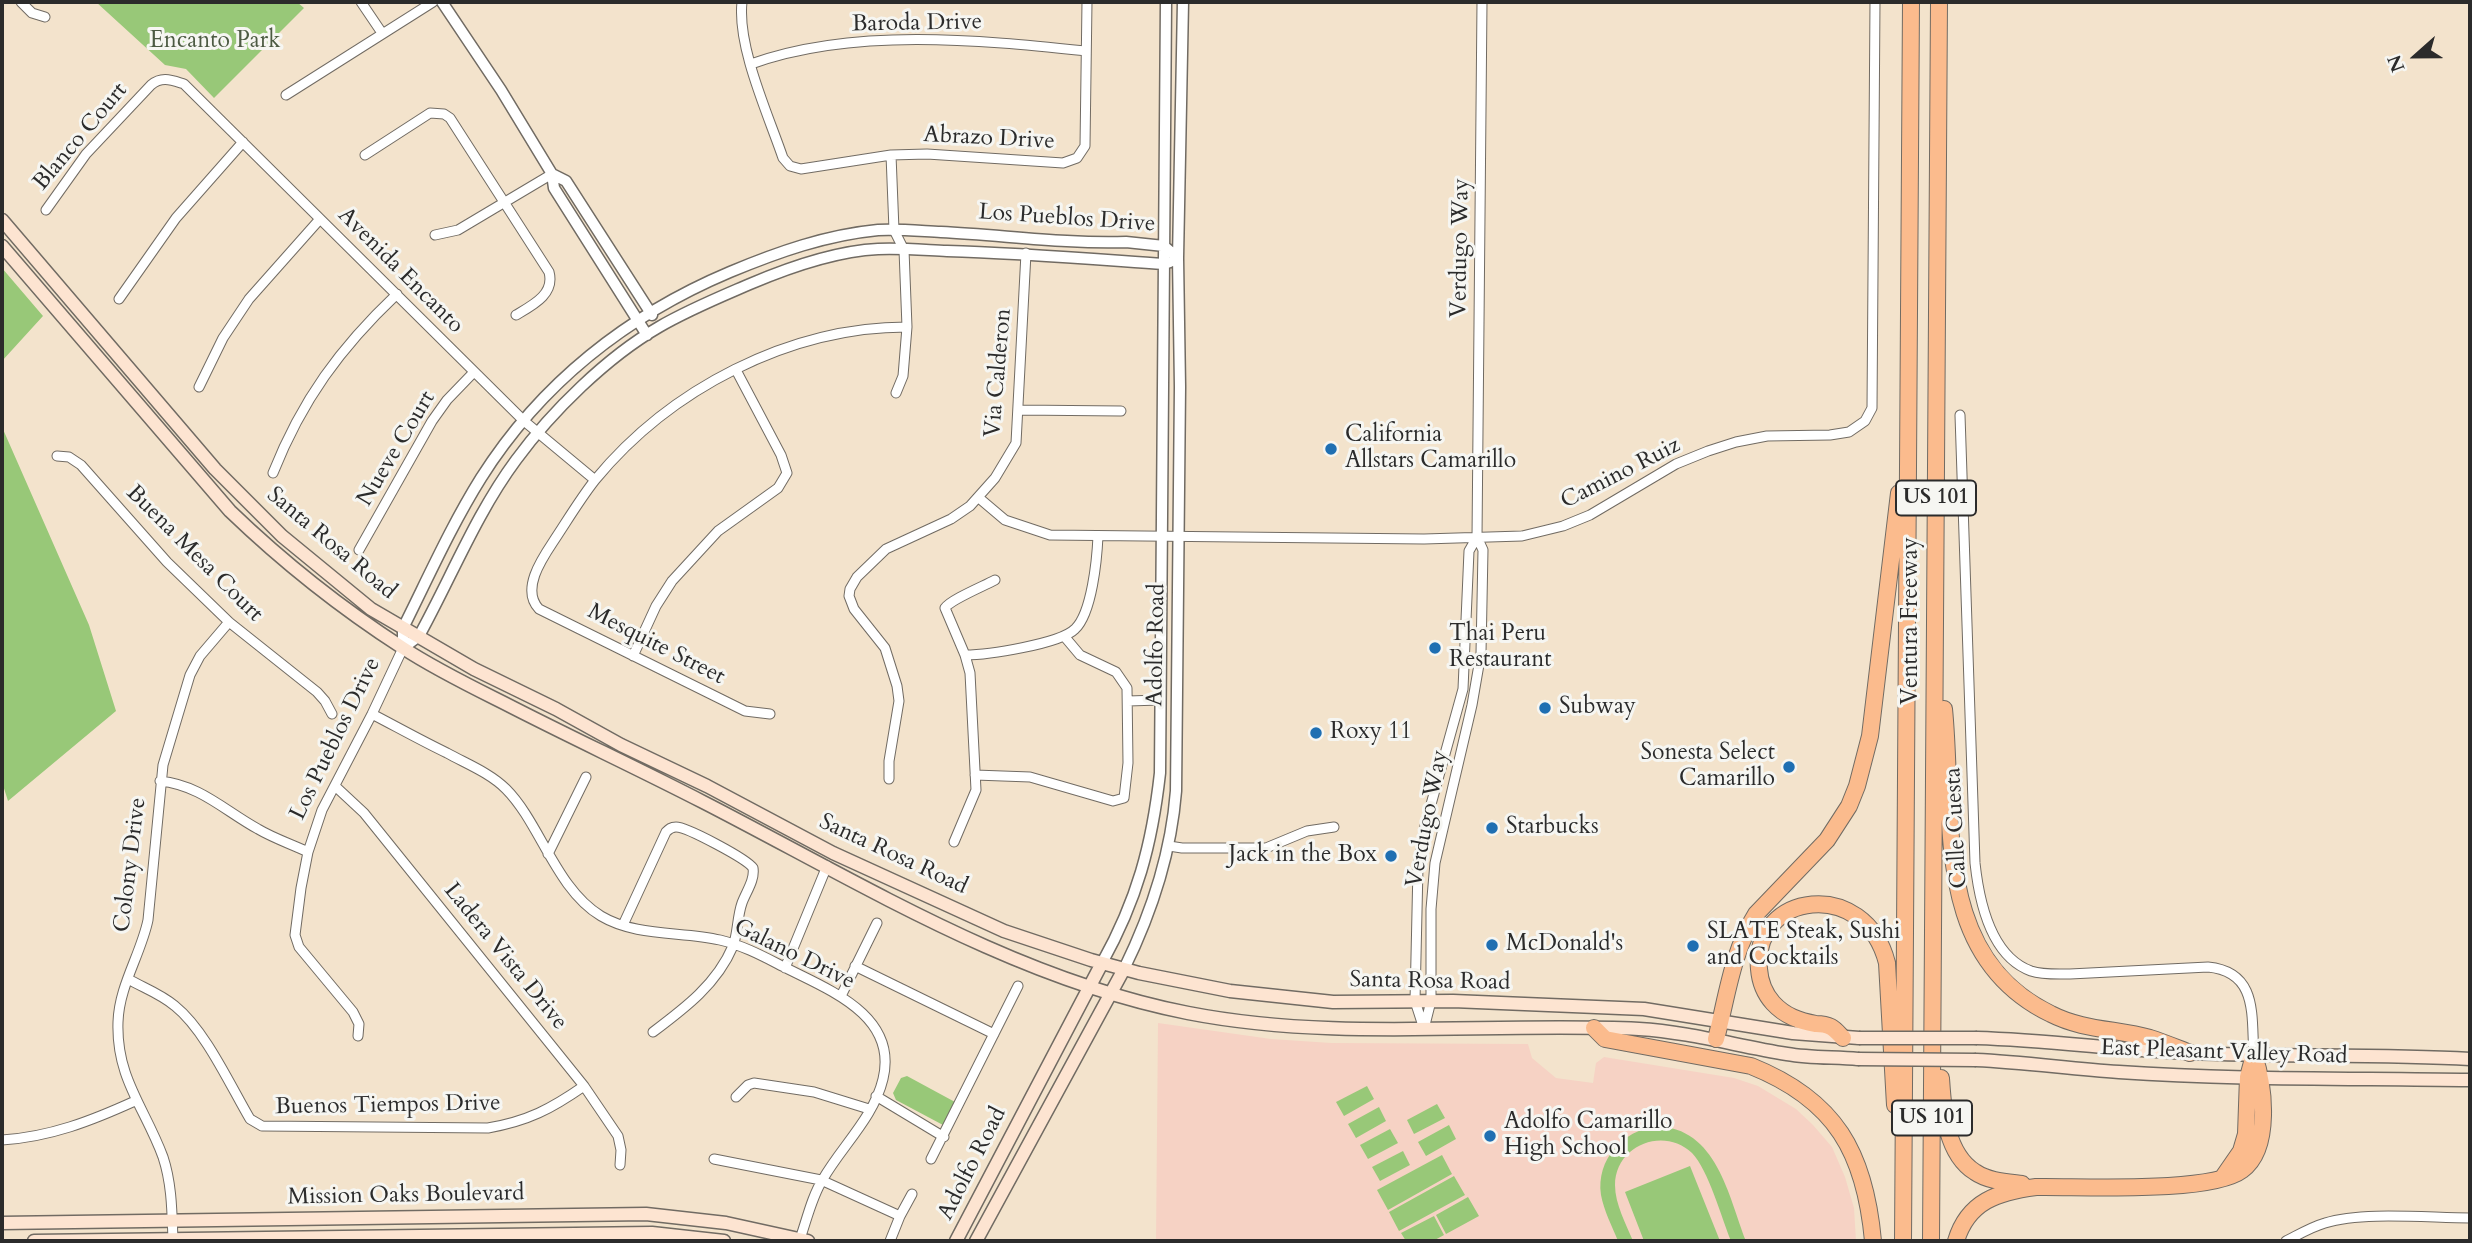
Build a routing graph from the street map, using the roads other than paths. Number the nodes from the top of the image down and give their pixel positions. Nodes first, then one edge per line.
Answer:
1 (21, 2) edge
2 (361, 2) edge
3 (433, 2) edge
4 (442, 2) edge
5 (742, 2) edge
6 (1087, 2) edge
7 (1166, 2) edge
8 (1183, 2) edge
9 (1482, 2) edge
10 (1875, 2) edge
11 (1911, 2) edge
12 (1939, 2) edge
13 (45, 17) dead end
14 (382, 33) junction
15 (1086, 51) junction
16 (751, 64) junction
17 (184, 84) joint
18 (286, 95) dead end
19 (243, 142) junction
20 (365, 155) dead end
21 (891, 155) junction
22 (552, 174) junction
23 (505, 204) junction
24 (46, 210) dead end
25 (320, 219) junction
26 (2, 220) edge
27 (894, 230) junction
28 (435, 235) dead end
29 (2, 246) edge
30 (1164, 246) junction
31 (904, 250) junction
32 (1026, 253) junction
33 (1178, 258) junction
34 (1164, 264) junction
35 (621, 265) junction
36 (608, 272) junction
37 (397, 294) junction
38 (119, 299) dead end
39 (650, 312) junction
40 (516, 315) dead end
41 (637, 319) junction
42 (659, 327) junction
43 (907, 327) junction
44 (647, 335) junction
45 (736, 370) junction
46 (474, 372) junction
47 (199, 387) dead end
48 (896, 393) dead end
49 (1019, 410) junction
50 (1121, 411) dead end
51 (1961, 415) dead end
52 (524, 421) junction
53 (1908, 425) junction
54 (538, 433) junction
55 (57, 456) dead end
56 (273, 473) dead end
57 (595, 480) junction
58 (979, 498) junction
59 (1098, 536) junction
60 (1162, 536) junction
61 (1179, 536) junction
62 (1477, 537) junction
63 (359, 551) dead end
64 (995, 580) dead end
65 (1935, 620) junction
66 (229, 622) junction
67 (403, 628) junction
68 (419, 636) junction
69 (1064, 636) junction
70 (403, 648) junction
71 (965, 655) junction
72 (633, 656) junction
73 (1160, 700) junction
74 (1128, 701) junction
75 (332, 714) dead end
76 (372, 714) junction
77 (770, 714) dead end
78 (975, 775) junction
79 (586, 777) dead end
80 (888, 779) dead end
81 (160, 781) junction
82 (335, 786) junction
83 (1334, 827) dead end
84 (954, 842) dead end
85 (1169, 846) junction
86 (308, 852) junction
87 (548, 854) junction
88 (827, 866) junction
89 (877, 923) dead end
90 (624, 925) junction
91 (734, 944) junction
92 (1102, 963) junction
93 (855, 965) junction
94 (785, 968) junction
95 (1124, 969) junction
96 (128, 979) junction
97 (1018, 986) dead end
98 (1089, 986) junction
99 (1110, 993) junction
100 (1934, 995) junction
101 (841, 996) junction
102 (1415, 1001) junction
103 (1431, 1001) junction
104 (1721, 1020) junction
105 (1594, 1028) junction
106 (1424, 1029) junction
107 (653, 1032) dead end
108 (994, 1034) junction
109 (358, 1036) dead end
110 (1851, 1038) junction
111 (1977, 1038) joint
112 (1716, 1039) junction
113 (2190, 1053) junction
114 (2254, 1055) junction
115 (2470, 1059) edge
116 (1976, 1060) joint
117 (2255, 1077) junction
118 (2470, 1080) edge
119 (584, 1086) junction
120 (876, 1096) junction
121 (736, 1097) dead end
122 (135, 1101) junction
123 (869, 1109) junction
124 (944, 1137) junction
125 (2, 1140) edge
126 (714, 1159) dead end
127 (931, 1159) dead end
128 (620, 1165) dead end
129 (821, 1181) junction
130 (1903, 1182) junction
131 (2036, 1187) junction
132 (912, 1194) dead end
133 (900, 1216) junction
134 (686, 1218) junction
135 (2470, 1218) edge
136 (172, 1220) junction
137 (2, 1223) edge
138 (683, 1238) edge
139 (173, 1240) edge
140 (804, 1240) edge
141 (34, 1241) edge
142 (724, 1241) edge
143 (890, 1241) edge
144 (956, 1241) edge
145 (976, 1241) edge
146 (1873, 1241) edge
147 (1903, 1241) edge
148 (1931, 1241) edge
149 (1956, 1241) edge
150 (2286, 1241) edge

1 - 13 street
2 - 14 street
3 - 14 street
4 - 22 street
5 - 16 street
6 - 15 street
7 - 30 street, Adolfo Road
8 - 33 street, Adolfo Road
9 - 62 street, Verdugo Way
10 - 62 street, Camino Ruiz
11 - 53 highway, Ventura Freeway / US 101
12 - 65 highway, Ventura Freeway / US 101
14 - 18 street
15 - 16 street, Baroda Drive
15 - 21 street, Abrazo Drive
16 - 21 street, Abrazo Drive
17 - 19 street, Avenida Encanto
17 - 24 street, Blanco Court
19 - 25 street, Avenida Encanto
19 - 38 street
20 - 23 street
21 - 27 street
22 - 23 street
22 - 35 street
22 - 36 street
23 - 28 street
23 - 40 street
25 - 37 street, Avenida Encanto
25 - 47 street
26 - 67 main road, Santa Rosa Road
27 - 30 street, Los Pueblos Drive
27 - 31 street
27 - 39 street, Los Pueblos Drive
29 - 70 main road, Santa Rosa Road
30 - 33 street, Los Pueblos Drive
30 - 34 street, Adolfo Road
31 - 32 street, Los Pueblos Drive
31 - 42 street, Los Pueblos Drive
31 - 43 street
32 - 34 street, Los Pueblos Drive
32 - 49 street, Via Calderon
33 - 34 street, Los Pueblos Drive
33 - 61 street, Adolfo Road
34 - 60 street, Adolfo Road
35 - 36 street
35 - 39 street
36 - 41 street
37 - 46 street, Avenida Encanto
37 - 56 street
39 - 41 street, Los Pueblos Drive
39 - 42 street
41 - 44 street
41 - 52 street, Los Pueblos Drive
42 - 44 street, Los Pueblos Drive
43 - 45 street
43 - 48 street
44 - 54 street, Los Pueblos Drive
45 - 57 street
45 - 72 street
46 - 52 street, Avenida Encanto
46 - 63 street, Nueve Court
49 - 50 street
49 - 58 street, Via Calderon
51 - 114 street, Calle Cuesta
52 - 54 street, Avenida Encanto
52 - 67 street, Los Pueblos Drive
53 - 104 highway
53 - 130 highway, Ventura Freeway / US 101
54 - 57 street, Avenida Encanto
54 - 68 street, Los Pueblos Drive
55 - 66 street, Buena Mesa Court
57 - 72 street, Mesquite Street
58 - 59 street, Camino Ruiz
58 - 80 street, Via Calderon
59 - 60 street, Camino Ruiz
59 - 69 street
60 - 61 street, Camino Ruiz
60 - 73 street, Adolfo Road
61 - 62 street, Camino Ruiz
61 - 85 street, Adolfo Road
62 - 102 street, Verdugo Way
62 - 103 street, Verdugo Way
64 - 71 street
65 - 100 highway, Ventura Freeway / US 101
65 - 113 highway
66 - 75 street, Buena Mesa Court
66 - 81 street, Colony Drive
67 - 68 main road, Santa Rosa Road
67 - 70 street, Los Pueblos Drive
68 - 70 street, Los Pueblos Drive
68 - 92 main road, Santa Rosa Road
69 - 71 street
69 - 74 street
70 - 76 street, Los Pueblos Drive
70 - 88 main road, Santa Rosa Road
71 - 78 street
72 - 77 street, Mesquite Street
73 - 74 street
73 - 92 street, Adolfo Road
74 - 78 street
76 - 82 street, Los Pueblos Drive
76 - 87 street, Galano Drive
78 - 84 street
79 - 87 street
81 - 86 street
81 - 96 street, Colony Drive
82 - 86 street, Los Pueblos Drive
82 - 119 street, Ladera Vista Drive
83 - 85 street
85 - 95 street, Adolfo Road
86 - 109 street, Los Pueblos Drive
87 - 90 street, Galano Drive
88 - 94 street
88 - 98 main road, Santa Rosa Road
89 - 93 street
90 - 91 street, Galano Drive
90 - 91 street
91 - 94 street, Galano Drive
91 - 107 street
92 - 95 main road, Santa Rosa Road
92 - 98 main road, Adolfo Road
93 - 101 street
93 - 108 street
94 - 101 street, Galano Drive
95 - 99 main road, Adolfo Road
95 - 102 main road, Santa Rosa Road
96 - 119 street, Buenos Tiempos Drive
96 - 122 street, Colony Drive
97 - 108 street
98 - 99 main road, Santa Rosa Road
98 - 144 main road, Adolfo Road
99 - 106 main road, Santa Rosa Road
99 - 145 main road, Adolfo Road
100 - 131 highway
100 - 148 highway, Ventura Freeway / US 101
101 - 120 street, Galano Drive
102 - 103 main road, Santa Rosa Road
102 - 106 street, Verdugo Way
103 - 104 main road, Santa Rosa Road
103 - 106 street, Verdugo Way
104 - 110 main road, Santa Rosa Road
104 - 112 highway
105 - 106 main road, Santa Rosa Road
105 - 112 main road, Santa Rosa Road
105 - 146 highway
108 - 124 street
110 - 111 main road, Santa Rosa Road, bridge
110 - 130 highway
111 - 113 main road, East Pleasant Valley Road
112 - 116 main road, Santa Rosa Road, bridge
113 - 114 main road, East Pleasant Valley Road
114 - 115 main road, East Pleasant Valley Road
114 - 117 highway
116 - 117 main road, East Pleasant Valley Road
117 - 118 main road, East Pleasant Valley Road
117 - 131 highway
119 - 128 street, Ladera Vista Drive
120 - 123 street, Galano Drive
120 - 124 street
121 - 123 street
122 - 125 street
122 - 136 street, Colony Drive
123 - 129 street, Galano Drive
124 - 127 street
126 - 129 street
129 - 133 street
129 - 140 street, Galano Drive
130 - 147 highway, Ventura Freeway / US 101
131 - 149 highway
132 - 133 street
133 - 143 street
134 - 136 main road, Mission Oaks Boulevard
134 - 138 street
134 - 140 main road, Mission Oaks Boulevard
135 - 150 street
136 - 137 main road, Mission Oaks Boulevard
136 - 139 street, Colony Drive
138 - 139 main road, Mission Oaks Boulevard
138 - 142 main road, Mission Oaks Boulevard
139 - 141 main road, Mission Oaks Boulevard

